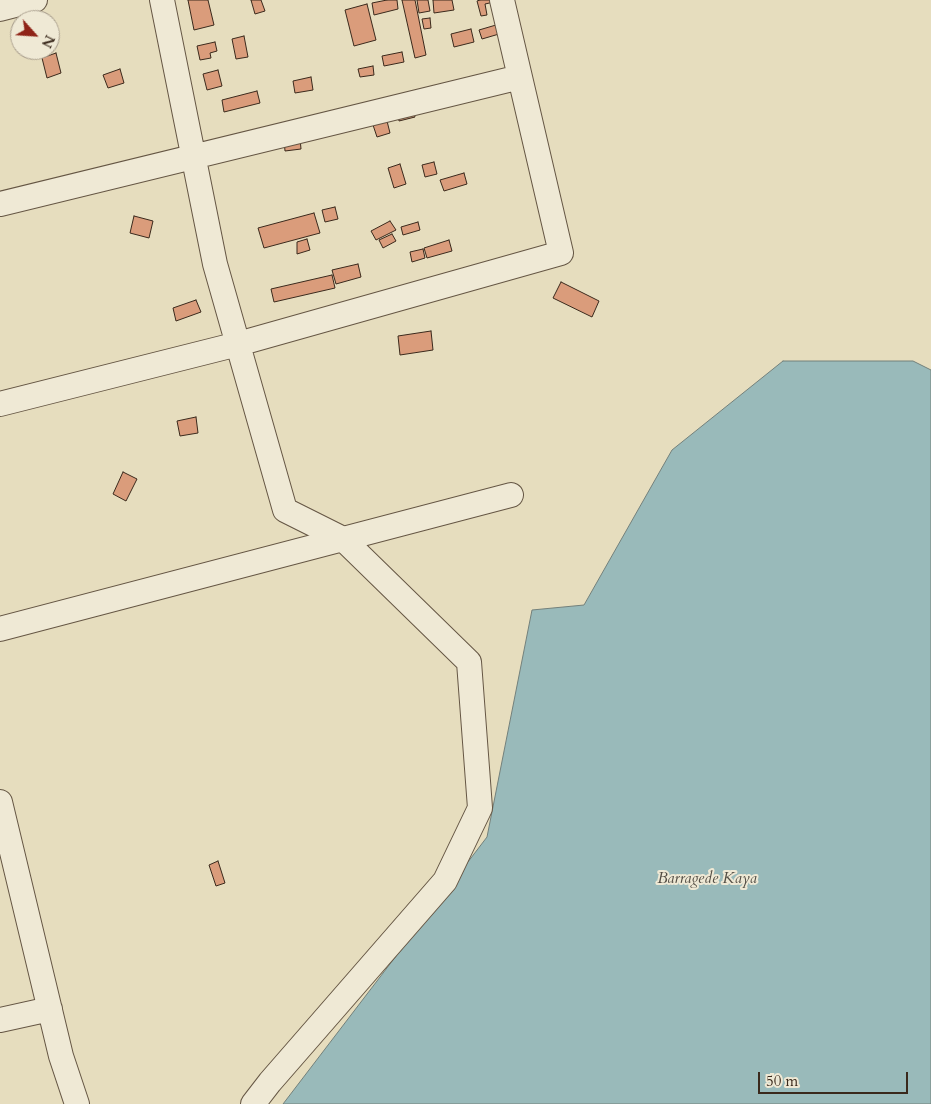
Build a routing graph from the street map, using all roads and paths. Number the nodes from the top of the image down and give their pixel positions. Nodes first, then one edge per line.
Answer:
1 (35, 0) edge
2 (162, 0) edge
3 (502, 0) edge
4 (0, 9) edge
5 (520, 77) junction
6 (193, 157) junction
7 (0, 204) edge
8 (238, 344) junction
9 (0, 404) edge
10 (511, 495) dead end
11 (343, 539) junction
12 (0, 629) edge
13 (0, 802) edge
14 (3, 828) edge
15 (50, 1009) junction
16 (0, 1020) edge
17 (77, 1104) edge
18 (253, 1104) edge

1 - 4 street
2 - 6 street
3 - 5 street
5 - 6 street
5 - 8 street
6 - 7 street
6 - 8 street
8 - 9 street
8 - 11 street
10 - 11 street
11 - 12 street
11 - 18 street
13 - 14 street
14 - 15 street
15 - 16 street
15 - 17 street

